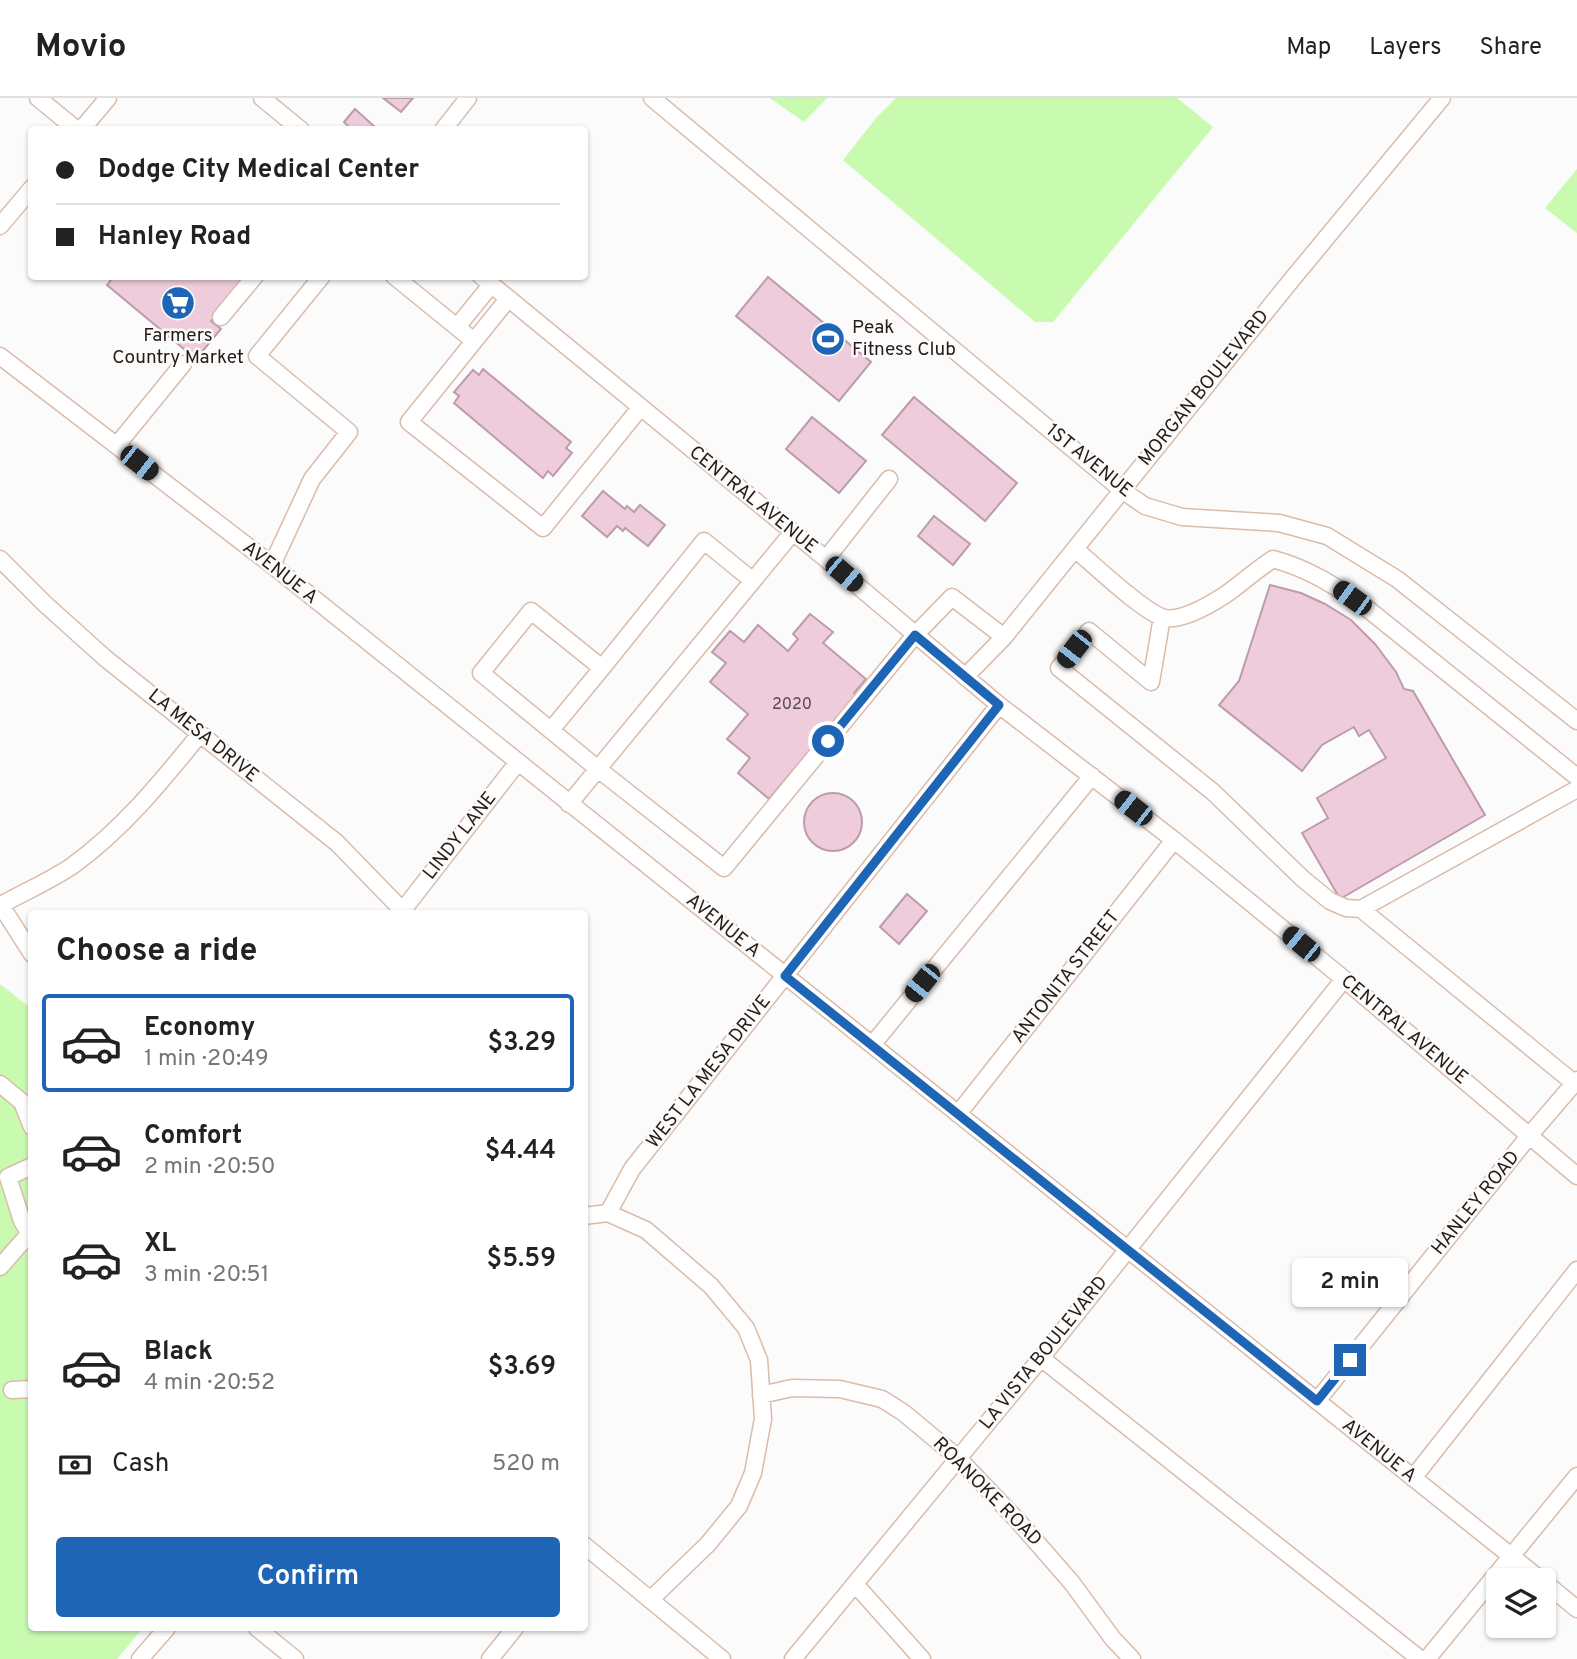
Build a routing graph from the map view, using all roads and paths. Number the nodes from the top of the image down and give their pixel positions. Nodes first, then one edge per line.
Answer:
1 (38, 98) edge
2 (108, 98) edge
3 (262, 98) edge
4 (468, 98) edge
5 (1443, 98) edge
6 (658, 100) edge
7 (74, 126) edge
8 (83, 126) edge
9 (296, 126) edge
10 (446, 126) edge
11 (28, 193) edge
12 (0, 226) edge
13 (252, 280) edge
14 (318, 280) edge
15 (399, 280) edge
16 (486, 281) edge
17 (508, 299) junction
18 (221, 317) dead end
19 (457, 327) junction
20 (474, 341) junction
21 (0, 356) edge
22 (183, 364) dead end
23 (640, 408) junction
24 (117, 445) junction
25 (889, 479) dead end
26 (1122, 490) junction
27 (793, 532) junction
28 (1075, 548) junction
29 (0, 559) edge
30 (826, 559) junction
31 (271, 565) junction
32 (753, 580) junction
33 (1162, 617) junction
34 (915, 635) junction
35 (1004, 637) junction
36 (602, 668) junction
37 (965, 677) junction
38 (999, 705) junction
39 (1577, 721) edge
40 (551, 730) junction
41 (200, 734) junction
42 (518, 762) junction
43 (598, 769) junction
44 (1092, 776) junction
45 (1577, 777) edge
46 (1577, 789) edge
47 (569, 804) junction
48 (1174, 840) junction
49 (0, 904) edge
50 (1361, 909) junction
51 (403, 910) edge
52 (407, 910) edge
53 (28, 948) edge
54 (785, 976) junction
55 (1344, 979) junction
56 (872, 1045) junction
57 (1576, 1082) edge
58 (0, 1084) edge
59 (958, 1114) junction
60 (28, 1117) edge
61 (1529, 1136) junction
62 (28, 1167) edge
63 (4, 1172) edge
64 (1577, 1176) edge
65 (608, 1213) junction
66 (588, 1216) edge
67 (28, 1231) edge
68 (28, 1238) edge
69 (1127, 1249) junction
70 (0, 1267) edge
71 (1577, 1270) edge
72 (1041, 1357) junction
73 (28, 1389) edge
74 (12, 1390) dead end
75 (761, 1395) junction
76 (1317, 1401) junction
77 (958, 1458) junction
78 (1577, 1476) edge
79 (1413, 1478) junction
80 (588, 1548) edge
81 (1511, 1556) junction
82 (1526, 1568) edge
83 (855, 1584) junction
84 (1556, 1592) edge
85 (650, 1600) junction
86 (1577, 1609) edge
87 (164, 1631) edge
88 (261, 1631) edge
89 (513, 1631) edge
90 (498, 1656) edge
91 (140, 1659) edge
92 (295, 1659) edge
93 (722, 1659) edge
94 (793, 1659) edge
95 (922, 1659) edge
96 (1132, 1659) edge
97 (1420, 1659) edge
98 (1427, 1659) edge

1 - 7 street
2 - 8 street
3 - 9 street
4 - 10 street
5 - 26 street, MORGAN BOULEVARD
6 - 26 street, 1ST AVENUE
11 - 12 street
13 - 18 street
14 - 31 street
15 - 19 street
16 - 17 street, CENTRAL AVENUE
16 - 19 street
17 - 20 street
17 - 23 street, CENTRAL AVENUE
19 - 20 street
20 - 23 street
21 - 24 street, AVENUE A
22 - 24 street
23 - 27 street, CENTRAL AVENUE
24 - 31 street, AVENUE A
25 - 30 street
26 - 28 street, MORGAN BOULEVARD
26 - 39 street, 1ST AVENUE
27 - 30 street, CENTRAL AVENUE
27 - 32 street
28 - 33 street
28 - 35 street, MORGAN BOULEVARD
29 - 41 street, LA MESA DRIVE
30 - 34 street, CENTRAL AVENUE
31 - 42 street, AVENUE A
32 - 36 street
32 - 43 street
33 - 45 street
33 - 50 street
34 - 35 street
34 - 37 street, CENTRAL AVENUE
34 - 43 street
35 - 37 street, MORGAN BOULEVARD
36 - 40 street
36 - 40 street
37 - 38 street, CENTRAL AVENUE
38 - 44 street, CENTRAL AVENUE
38 - 54 street, WEST LA MESA DRIVE
40 - 43 street
41 - 49 street
41 - 51 street, LA MESA DRIVE
42 - 47 street, AVENUE A
42 - 52 street, LINDY LANE
43 - 47 street
44 - 48 street, CENTRAL AVENUE
44 - 56 street
46 - 50 street
47 - 54 street, AVENUE A
48 - 55 street, CENTRAL AVENUE
48 - 59 street, ANTONITA STREET
49 - 53 street
50 - 57 street
54 - 56 street, AVENUE A
54 - 65 street, WEST LA MESA DRIVE
55 - 61 street, CENTRAL AVENUE
55 - 69 street, LA VISTA BOULEVARD
56 - 59 street, AVENUE A
57 - 61 street, HANLEY ROAD
58 - 60 street
59 - 69 street, AVENUE A
61 - 64 street, CENTRAL AVENUE
61 - 76 street, HANLEY ROAD
62 - 63 street
63 - 67 street
65 - 66 street
65 - 75 street
68 - 70 street
69 - 72 street, LA VISTA BOULEVARD
69 - 76 street, AVENUE A
71 - 79 street
72 - 77 street, LA VISTA BOULEVARD
72 - 97 street
73 - 74 street
75 - 77 street, ROANOKE ROAD
75 - 85 street
76 - 79 street, AVENUE A
77 - 83 street, LA VISTA BOULEVARD
77 - 96 street, ROANOKE ROAD
78 - 81 street
79 - 81 street, AVENUE A
80 - 85 street
81 - 82 street, AVENUE A
81 - 98 street
83 - 94 street, LA VISTA BOULEVARD
83 - 95 street
84 - 86 street, AVENUE A
85 - 93 street
87 - 91 street
88 - 92 street
89 - 90 street

